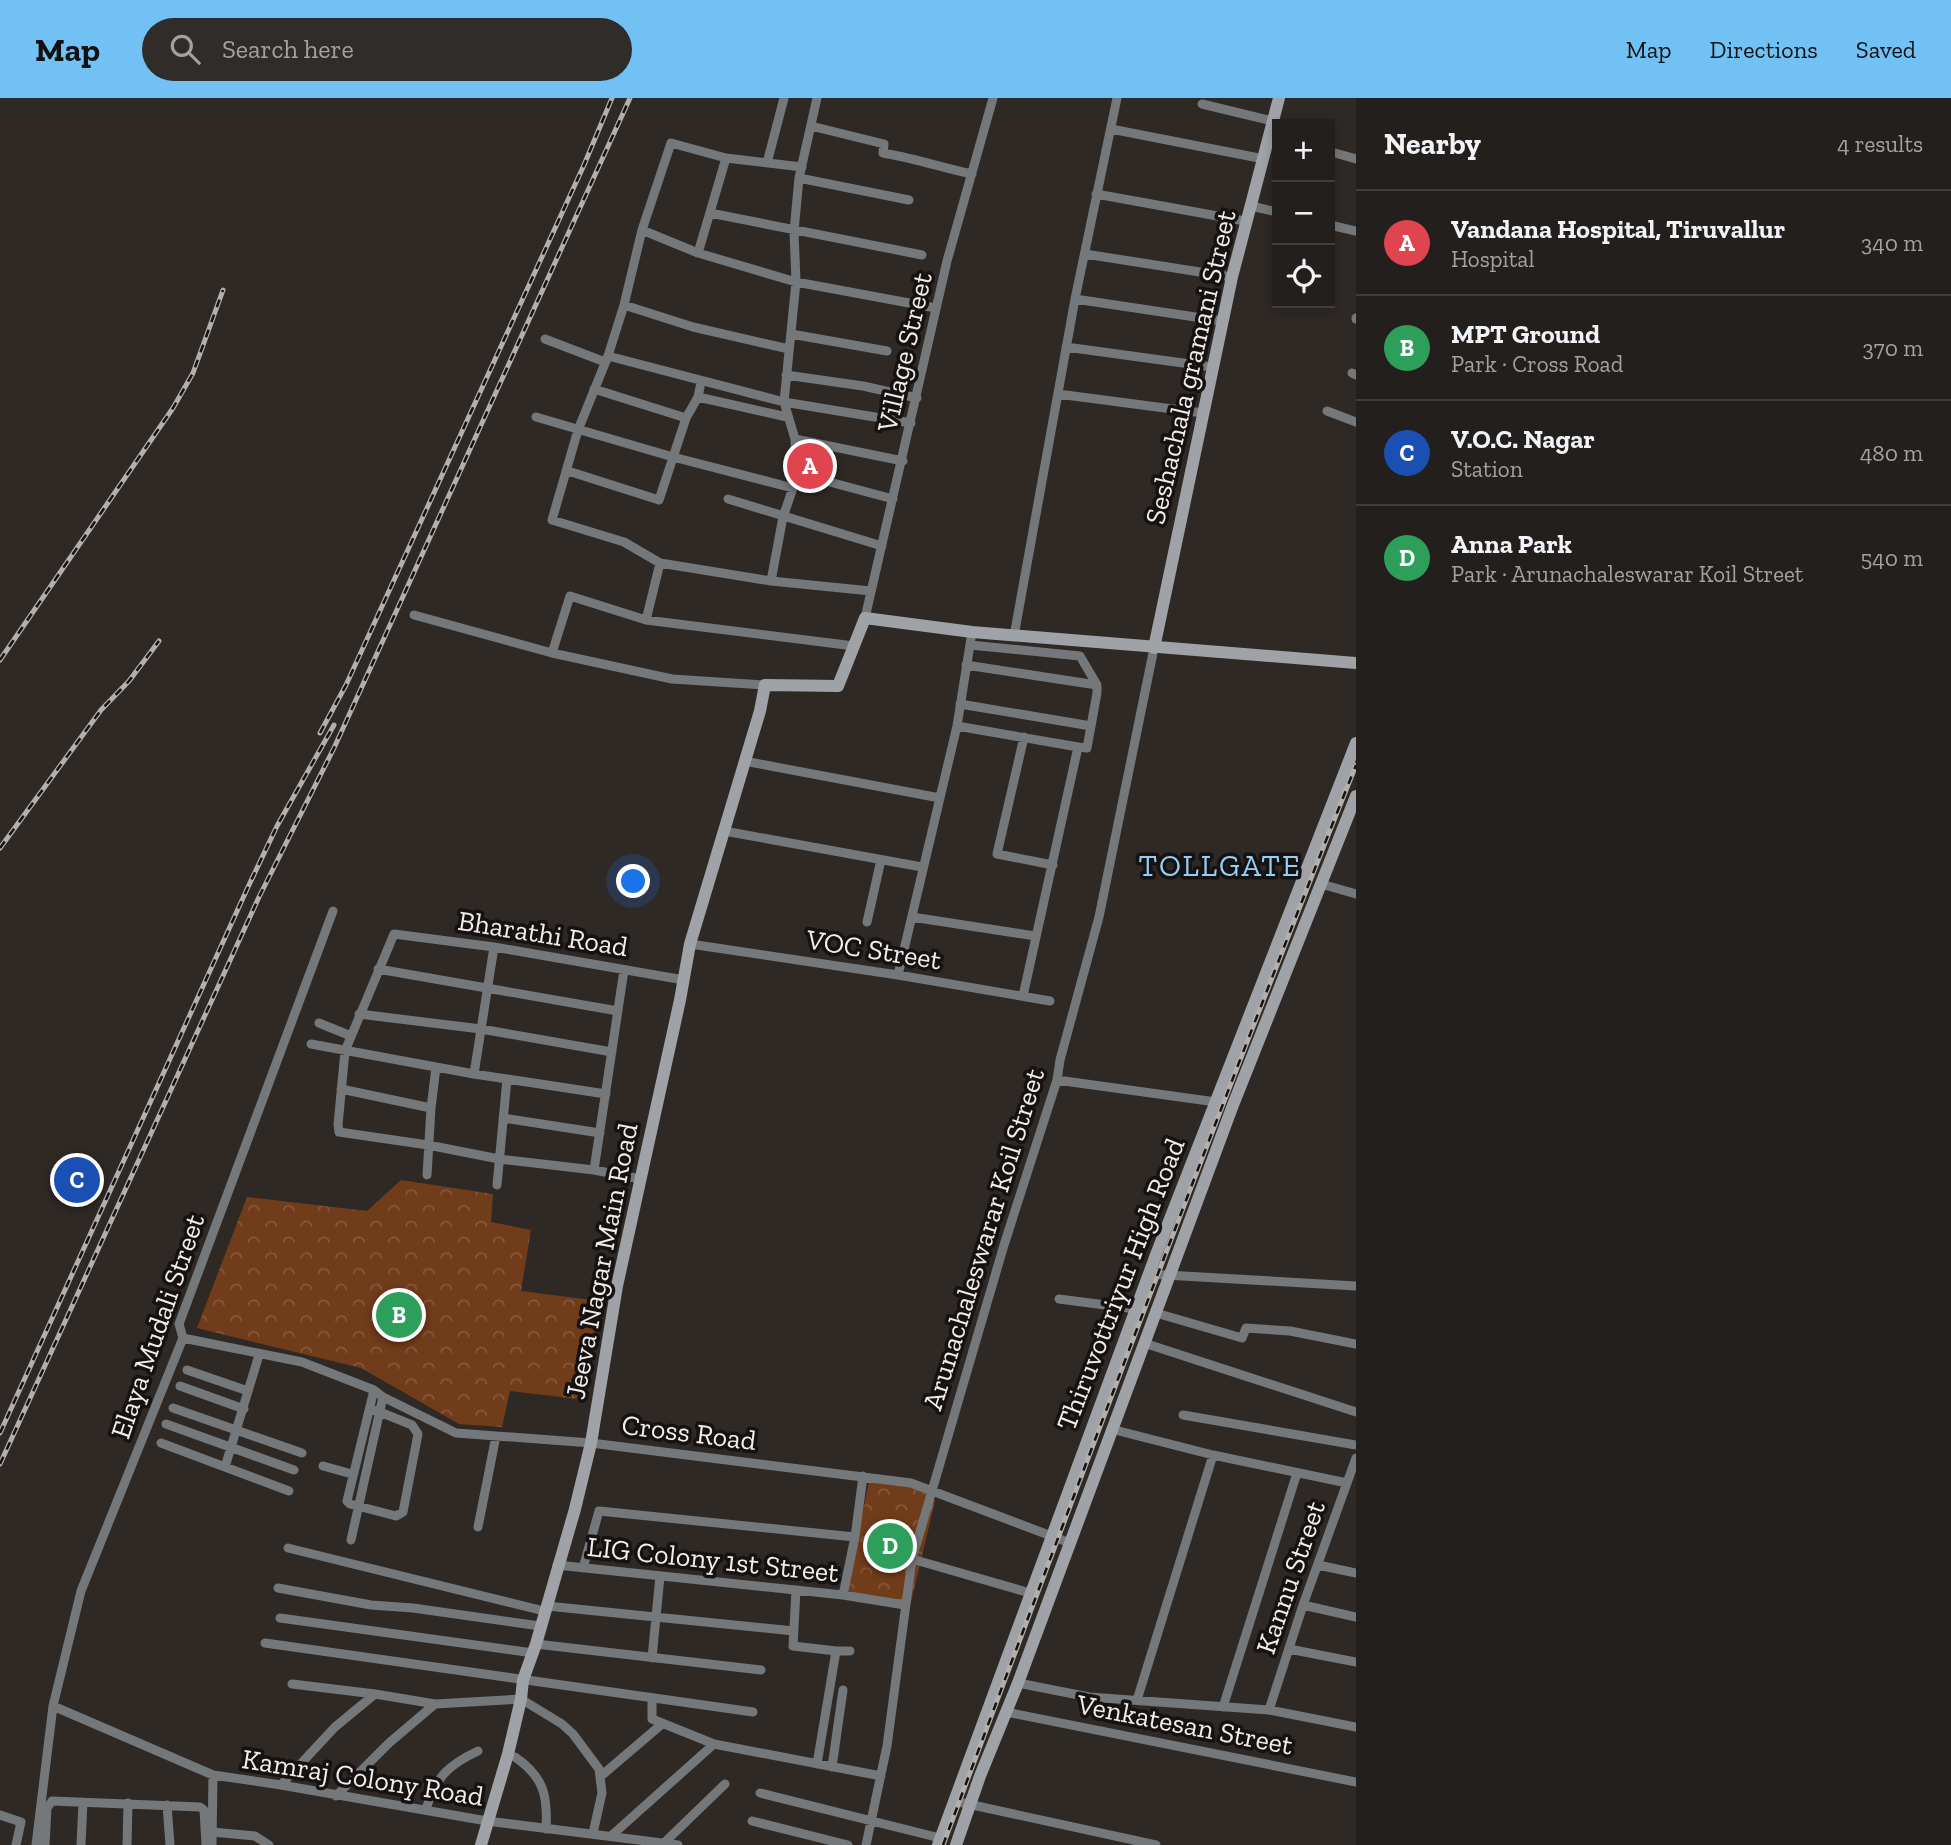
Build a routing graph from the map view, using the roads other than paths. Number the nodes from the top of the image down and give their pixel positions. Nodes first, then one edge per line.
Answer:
1 (784, 98) edge
2 (817, 98) edge
3 (993, 98) edge
4 (1117, 98) edge
5 (1279, 98) edge
6 (1202, 104) dead end
7 (1274, 119) edge
8 (1272, 121) edge
9 (1272, 125) edge
10 (811, 126) junction
11 (1111, 129) junction
12 (1335, 153) dead end
13 (726, 158) junction
14 (1264, 159) junction
15 (1356, 159) edge
16 (767, 163) junction
17 (802, 167) junction
18 (972, 174) junction
19 (799, 178) junction
20 (1096, 194) junction
21 (909, 200) dead end
22 (1251, 206) junction
23 (1272, 211) edge
24 (710, 213) junction
25 (1245, 221) junction
26 (1335, 226) edge
27 (642, 230) junction
28 (794, 231) junction
29 (1356, 231) edge
30 (698, 253) junction
31 (1085, 254) junction
32 (922, 255) dead end
33 (1232, 277) junction
34 (796, 282) junction
35 (1075, 299) junction
36 (624, 305) junction
37 (936, 308) junction
38 (1222, 321) junction
39 (791, 334) junction
40 (545, 339) dead end
41 (1066, 347) junction
42 (789, 349) junction
43 (887, 351) dead end
44 (607, 359) junction
45 (1212, 367) junction
46 (786, 375) junction
47 (701, 382) junction
48 (594, 389) junction
49 (1058, 394) junction
50 (698, 397) junction
51 (917, 398) junction
52 (784, 402) junction
53 (1327, 411) dead end
54 (1203, 413) junction
55 (537, 417) dead end
56 (788, 417) junction
57 (686, 418) junction
58 (1356, 422) edge
59 (911, 424) junction
60 (578, 430) junction
61 (795, 439) junction
62 (673, 457) junction
63 (903, 461) junction
64 (568, 471) junction
65 (796, 473) junction
66 (793, 488) junction
67 (728, 499) dead end
68 (893, 499) junction
69 (783, 517) junction
70 (882, 546) junction
71 (660, 564) junction
72 (771, 581) junction
73 (871, 591) junction
74 (414, 615) dead end
75 (865, 618) junction
76 (646, 620) junction
77 (1014, 636) junction
78 (971, 639) junction
79 (854, 646) junction
80 (1154, 648) junction
81 (552, 653) junction
82 (1356, 663) edge
83 (966, 665) junction
84 (765, 685) junction
85 (1097, 685) junction
86 (960, 705) junction
87 (957, 726) junction
88 (1091, 726) junction
89 (1024, 737) junction
90 (1356, 743) edge
91 (1078, 747) junction
92 (744, 761) junction
93 (1356, 796) edge
94 (940, 798) junction
95 (724, 831) junction
96 (881, 860) junction
97 (1053, 864) junction
98 (922, 867) junction
99 (1321, 884) junction
100 (1356, 894) edge
101 (332, 911) dead end
102 (912, 917) junction
103 (867, 922) dead end
104 (1035, 936) junction
105 (690, 944) junction
106 (494, 947) junction
107 (378, 969) junction
108 (624, 970) junction
109 (898, 975) junction
110 (684, 980) junction
111 (488, 987) junction
112 (1023, 996) junction
113 (1050, 1001) dead end
114 (618, 1011) junction
115 (359, 1014) junction
116 (319, 1023) dead end
117 (481, 1029) junction
118 (351, 1036) junction
119 (311, 1044) dead end
120 (345, 1051) junction
121 (612, 1052) junction
122 (436, 1067) junction
123 (474, 1074) junction
124 (507, 1079) junction
125 (1057, 1080) junction
126 (341, 1089) junction
127 (606, 1094) junction
128 (1216, 1102) junction
129 (431, 1108) junction
130 (503, 1118) junction
131 (600, 1133) junction
132 (428, 1145) junction
133 (499, 1159) junction
134 (594, 1170) junction
135 (427, 1175) dead end
136 (641, 1179) junction
137 (497, 1185) dead end
138 (1149, 1274) junction
139 (1169, 1276) junction
140 (1356, 1286) edge
141 (1059, 1299) dead end
142 (1136, 1309) junction
143 (1156, 1313) junction
144 (183, 1338) junction
145 (1144, 1343) junction
146 (1356, 1344) edge
147 (259, 1355) junction
148 (187, 1370) dead end
149 (180, 1386) dead end
150 (374, 1390) junction
151 (248, 1391) junction
152 (383, 1397) junction
153 (173, 1408) dead end
154 (244, 1409) junction
155 (374, 1410) junction
156 (1356, 1412) edge
157 (1183, 1415) dead end
158 (166, 1424) dead end
159 (1111, 1429) junction
160 (237, 1431) junction
161 (496, 1436) junction
162 (161, 1443) dead end
163 (591, 1443) junction
164 (1356, 1445) edge
165 (231, 1449) junction
166 (302, 1453) dead end
167 (1213, 1455) junction
168 (1356, 1458) edge
169 (323, 1466) dead end
170 (225, 1467) junction
171 (294, 1471) dead end
172 (1297, 1473) junction
173 (352, 1474) junction
174 (863, 1476) junction
175 (936, 1476) junction
176 (1347, 1483) junction
177 (918, 1485) junction
178 (289, 1490) dead end
179 (932, 1492) junction
180 (358, 1506) junction
181 (478, 1527) dead end
182 (1051, 1535) junction
183 (855, 1537) junction
184 (351, 1540) dead end
185 (1070, 1543) junction
186 (288, 1548) dead end
187 (912, 1559) junction
188 (557, 1565) junction
189 (1318, 1565) junction
190 (583, 1568) junction
191 (1356, 1573) edge
192 (660, 1576) junction
193 (278, 1588) dead end
194 (796, 1590) junction
195 (1030, 1593) junction
196 (844, 1595) junction
197 (905, 1605) junction
198 (1303, 1605) junction
199 (545, 1609) junction
200 (655, 1617) junction
201 (1356, 1617) edge
202 (280, 1618) dead end
203 (540, 1626) junction
204 (794, 1630) junction
205 (264, 1643) dead end
206 (534, 1649) junction
207 (1289, 1649) junction
208 (836, 1651) junction
209 (850, 1651) dead end
210 (652, 1658) junction
211 (1356, 1662) edge
212 (761, 1670) dead end
213 (523, 1680) junction
214 (1018, 1683) junction
215 (292, 1684) dead end
216 (843, 1690) dead end
217 (374, 1694) junction
218 (652, 1698) junction
219 (521, 1699) junction
220 (1137, 1700) junction
221 (435, 1704) junction
222 (53, 1706) junction
223 (1223, 1707) junction
224 (1269, 1710) junction
225 (753, 1712) dead end
226 (1006, 1712) junction
227 (663, 1724) junction
228 (1356, 1727) edge
229 (714, 1744) junction
230 (478, 1752) dead end
231 (515, 1757) dead end
232 (817, 1764) junction
233 (832, 1767) junction
234 (213, 1775) junction
235 (601, 1776) junction
236 (881, 1776) junction
237 (1356, 1782) edge
238 (725, 1784) dead end
239 (281, 1785) junction
240 (760, 1793) dead end
241 (336, 1796) junction
242 (954, 1801) junction
243 (83, 1802) junction
244 (128, 1803) junction
245 (167, 1804) junction
246 (969, 1805) junction
247 (426, 1809) junction
248 (0, 1815) edge
249 (872, 1820) junction
250 (487, 1821) junction
251 (752, 1822) dead end
252 (546, 1829) junction
253 (212, 1832) junction
254 (593, 1833) junction
255 (611, 1836) junction
256 (939, 1841) edge
257 (664, 1843) junction
258 (16, 1845) edge
259 (36, 1845) edge
260 (44, 1845) edge
261 (81, 1845) edge
262 (127, 1845) edge
263 (170, 1845) edge
264 (206, 1845) edge
265 (212, 1845) edge
266 (269, 1845) edge
267 (481, 1845) edge
268 (678, 1845) edge
269 (848, 1845) edge
270 (866, 1845) edge
271 (956, 1845) edge
272 (1156, 1845) edge

1 - 16 street
2 - 10 street
3 - 18 street, Village Street
4 - 11 street
5 - 7 street, Seshachala gramani Street
6 - 8 street
9 - 14 street, Seshachala gramani Street
10 - 17 street
10 - 18 street
11 - 14 street
11 - 20 street
12 - 15 street
13 - 16 street
13 - 24 street
13 - 27 street
14 - 22 street, Seshachala gramani Street
16 - 17 street
17 - 19 street
18 - 37 street, Village Street
19 - 21 street
19 - 28 street
20 - 25 street
20 - 31 street
22 - 23 street
22 - 25 street, Seshachala gramani Street
24 - 28 street
24 - 30 street
25 - 33 street, Seshachala gramani Street
26 - 29 street
27 - 30 street
27 - 36 street
28 - 32 street
28 - 34 street
30 - 34 street
31 - 33 street
31 - 35 street
33 - 38 street, Seshachala gramani Street
34 - 37 street
34 - 39 street
35 - 38 street
35 - 41 street
36 - 42 street
36 - 44 street
37 - 51 street, Village Street
38 - 45 street, Seshachala gramani Street
39 - 42 street
39 - 43 street
40 - 44 street
41 - 45 street
41 - 49 street
42 - 46 street
44 - 47 street
44 - 48 street
45 - 54 street, Seshachala gramani Street
46 - 51 street
46 - 52 street
47 - 50 street
47 - 52 street
48 - 57 street
48 - 60 street
49 - 54 street
49 - 77 street
50 - 56 street
50 - 57 street
51 - 59 street, Village Street
52 - 56 street
52 - 59 street
53 - 58 street
54 - 80 street, Seshachala gramani Street
55 - 60 street
56 - 61 street
57 - 62 street
59 - 63 street, Village Street
60 - 62 street
60 - 64 street
61 - 63 street
61 - 65 street
62 - 64 street
62 - 66 street
63 - 68 street, Village Street
64 - 71 street
65 - 66 street
65 - 68 street
66 - 69 street
67 - 69 street
68 - 70 street, Village Street
69 - 70 street
69 - 72 street
70 - 73 street, Village Street
71 - 72 street
71 - 76 street
72 - 73 street
73 - 75 street, Village Street
74 - 81 street
75 - 78 street
75 - 79 street
76 - 79 street
76 - 81 street
77 - 78 street
77 - 80 street
78 - 83 street
78 - 85 street
79 - 84 street
80 - 82 street
80 - 125 street, Arunachaleswarar Koil Street
81 - 84 street
83 - 85 street
83 - 86 street
84 - 92 street, Jeeva Nagar Main Road
85 - 88 street
86 - 87 street
86 - 88 street
87 - 89 street
87 - 94 street
88 - 91 street
89 - 91 street
89 - 97 street
90 - 128 street, Thiruvottriyur High Road
91 - 97 street
92 - 94 street
92 - 95 street, Jeeva Nagar Main Road
93 - 99 street, Thiruvottriyur High Road
94 - 98 street
95 - 96 street
95 - 105 street, Jeeva Nagar Main Road
96 - 98 street
96 - 103 street
97 - 104 street
98 - 102 street
99 - 100 street
99 - 139 street, Thiruvottriyur High Road
101 - 144 street, Elaya Mudali Street
102 - 104 street
102 - 109 street
104 - 112 street
105 - 109 street, VOC Street
105 - 110 street, Jeeva Nagar Main Road
106 - 107 street, Bharathi Road
106 - 108 street, Bharathi Road
106 - 111 street
107 - 111 street
107 - 115 street
108 - 110 street, Bharathi Road
108 - 114 street
109 - 112 street, VOC Street
110 - 136 street, Jeeva Nagar Main Road
111 - 114 street
111 - 117 street
112 - 113 street, VOC Street
114 - 121 street
115 - 117 street
115 - 118 street
116 - 118 street
117 - 121 street
117 - 123 street
118 - 120 street
119 - 120 street
120 - 122 street
120 - 126 street
121 - 127 street
122 - 123 street
122 - 129 street
123 - 124 street
124 - 127 street
124 - 130 street
125 - 128 street
125 - 175 street, Arunachaleswarar Koil Street
126 - 129 street
126 - 132 street
127 - 131 street
128 - 138 street, Thiruvottriyur High Road
129 - 132 street
130 - 131 street
130 - 133 street
131 - 134 street
132 - 133 street
132 - 135 street
133 - 134 street
133 - 137 street
134 - 136 street
136 - 163 street, Jeeva Nagar Main Road
138 - 139 street
138 - 142 street, Thiruvottriyur High Road
139 - 140 street
139 - 143 street, Thiruvottriyur High Road
141 - 142 street
142 - 182 street, Thiruvottriyur High Road
143 - 145 street, Thiruvottriyur High Road
143 - 146 street
144 - 147 street, Cross Road
144 - 222 street, Elaya Mudali Street
145 - 156 street
145 - 159 street, Thiruvottriyur High Road
147 - 150 street, Cross Road
147 - 151 street
148 - 151 street
149 - 154 street
150 - 152 street, Cross Road
150 - 155 street
151 - 154 street
152 - 155 street
152 - 161 street, Cross Road
153 - 160 street
154 - 160 street
155 - 173 street
155 - 180 street
155 - 180 street
157 - 164 street
158 - 165 street
159 - 167 street
159 - 185 street, Thiruvottriyur High Road
160 - 165 street
160 - 166 street
161 - 163 street, Cross Road
161 - 181 street
162 - 170 street
163 - 174 street, Cross Road
163 - 188 street, Jeeva Nagar Main Road
165 - 170 street
165 - 171 street
167 - 172 street
167 - 220 street
168 - 176 street, Kannu Street
169 - 173 street
170 - 178 street
172 - 176 street
172 - 223 street
173 - 180 street
174 - 177 street, Cross Road
174 - 183 street
175 - 177 street
175 - 179 street, Arunachaleswarar Koil Street
176 - 189 street, Kannu Street
177 - 179 street, Cross Road
179 - 182 street, Cross Road
179 - 187 street, Arunachaleswarar Koil Street
180 - 184 street
182 - 185 street, Cross Road
182 - 195 street, Thiruvottriyur High Road
183 - 190 street
183 - 196 street
185 - 214 street, Thiruvottriyur High Road
186 - 199 street
187 - 195 street
187 - 197 street, Arunachaleswarar Koil Street
188 - 190 street, LIG Colony 1st Street
188 - 199 street, Jeeva Nagar Main Road
189 - 191 street
189 - 198 street, Kannu Street
190 - 192 street, LIG Colony 1st Street
192 - 194 street, LIG Colony 1st Street
192 - 200 street
193 - 203 street
194 - 196 street, LIG Colony 1st Street
194 - 204 street
195 - 242 street, Thiruvottriyur High Road
196 - 197 street, LIG Colony 1st Street
197 - 236 street, Arunachaleswarar Koil Street
198 - 201 street
198 - 207 street, Kannu Street
199 - 200 street
199 - 203 street, Jeeva Nagar Main Road
200 - 204 street
200 - 210 street
202 - 206 street
203 - 206 street, Jeeva Nagar Main Road
204 - 208 street
205 - 213 street
206 - 210 street
206 - 213 street, Jeeva Nagar Main Road
207 - 211 street
207 - 224 street, Kannu Street
208 - 209 street
208 - 232 street
210 - 212 street
213 - 218 street
213 - 219 street, Jeeva Nagar Main Road
214 - 220 street
214 - 226 street, Thiruvottriyur High Road
215 - 217 street
216 - 233 street
217 - 221 street
217 - 239 street
218 - 225 street
218 - 227 street
219 - 221 street
219 - 235 street
219 - 250 street, Jeeva Nagar Main Road
220 - 223 street
221 - 241 street
222 - 234 street, Kamraj Colony Road
222 - 259 street, Elaya Mudali Street
223 - 224 street
224 - 228 street
226 - 237 street, Venkatesan Street
226 - 246 street, Thiruvottriyur High Road
227 - 229 street
227 - 235 street
229 - 232 street
229 - 255 street
230 - 247 street
231 - 252 street
232 - 233 street
233 - 236 street
234 - 239 street, Kamraj Colony Road
234 - 253 street
235 - 254 street
236 - 249 street, Arunachaleswarar Koil Street
238 - 257 street
239 - 241 street, Kamraj Colony Road
240 - 249 street
241 - 247 street, Kamraj Colony Road
242 - 246 street
242 - 256 street, Thiruvottriyur High Road
243 - 244 street
243 - 260 street
243 - 261 street
244 - 245 street
244 - 262 street
245 - 263 street
245 - 264 street
246 - 271 street, Thiruvottriyur High Road
246 - 272 street
247 - 250 street, Kamraj Colony Road
248 - 258 street
249 - 256 street
249 - 270 street, Arunachaleswarar Koil Street
250 - 252 street, Kamraj Colony Road
250 - 267 street, Jeeva Nagar Main Road
251 - 269 street
252 - 254 street, Kamraj Colony Road
253 - 265 street
253 - 266 street
254 - 255 street, Kamraj Colony Road
255 - 257 street, Kamraj Colony Road
257 - 268 street, Kamraj Colony Road

